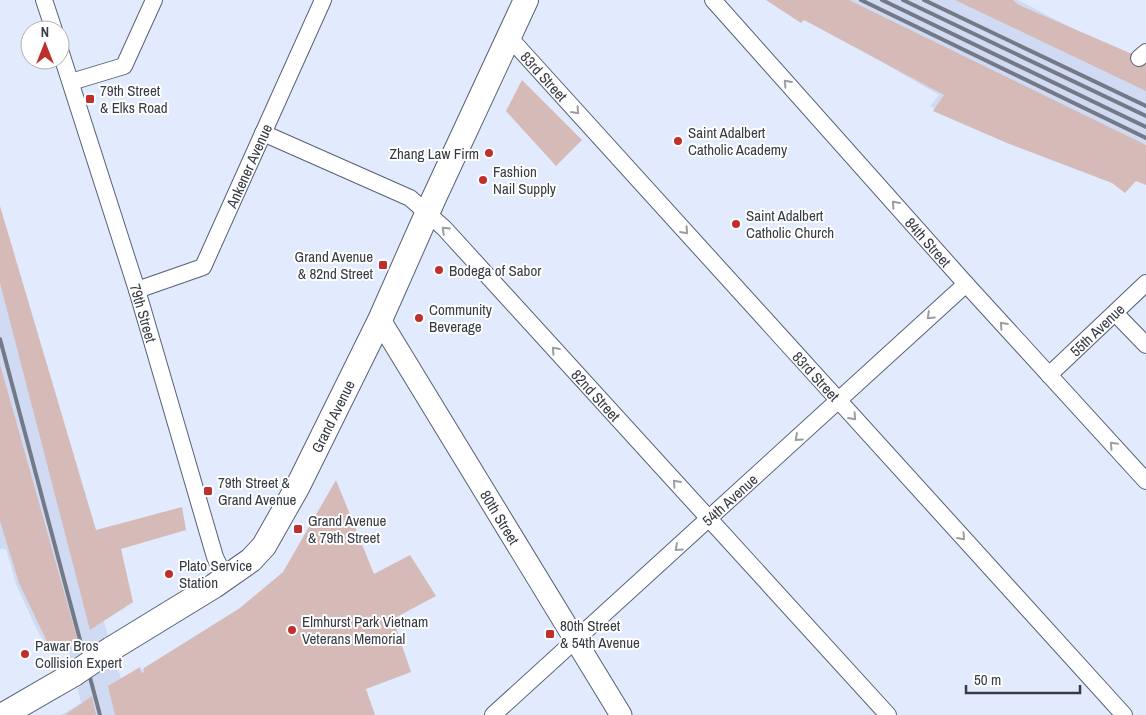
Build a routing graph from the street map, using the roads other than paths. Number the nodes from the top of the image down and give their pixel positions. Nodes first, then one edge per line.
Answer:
1 (44, 0) edge
2 (154, 0) edge
3 (323, 0) edge
4 (526, 0) edge
5 (713, 0) edge
6 (51, 20) edge
7 (508, 36) junction
8 (67, 70) edge
9 (71, 82) junction
10 (263, 133) junction
11 (427, 213) junction
12 (1146, 283) edge
13 (966, 284) junction
14 (137, 290) junction
15 (1115, 313) junction
16 (380, 320) junction
17 (1146, 345) edge
18 (1049, 375) junction
19 (838, 401) junction
20 (1146, 481) edge
21 (708, 520) junction
22 (226, 578) junction
23 (576, 641) junction
24 (3, 715) edge
25 (493, 715) edge
26 (621, 715) edge
27 (888, 715) edge
28 (1124, 715) edge

1 - 6 street
2 - 9 street
3 - 10 street, Ankener Avenue
4 - 7 main road, Grand Avenue
13 -> 5 street, 84th Street
7 - 11 main road, Grand Avenue
7 -> 19 street, 83rd Street
8 - 9 street, 79th Street
9 - 14 street, 79th Street
10 - 11 street, 82nd Street
10 - 14 street, Ankener Avenue
11 - 16 main road, Grand Avenue
21 -> 11 street, 82nd Street
12 - 15 street, 55th Avenue
18 -> 13 street, 84th Street
13 -> 19 street, 54th Avenue
14 - 22 street, 79th Street
15 - 17 street
15 - 18 street, 55th Avenue
16 - 22 main road, Grand Avenue
16 - 23 street, 80th Street
20 -> 18 street, 84th Street
19 -> 21 street, 54th Avenue
19 -> 28 street, 83rd Street
21 -> 23 street, 54th Avenue
21 - 27 street, 82nd Street
22 - 24 main road, Grand Avenue, bridge
23 - 25 street, 54th Avenue
23 - 26 street, 80th Street

